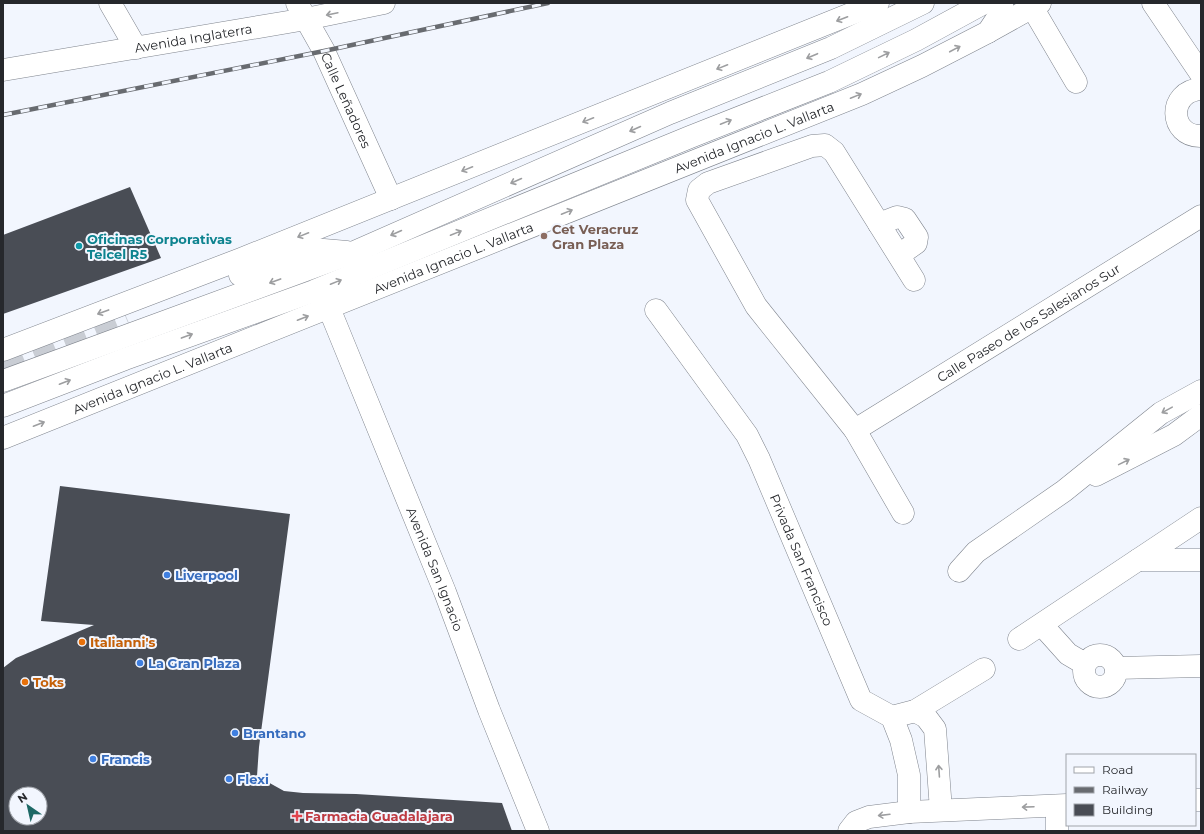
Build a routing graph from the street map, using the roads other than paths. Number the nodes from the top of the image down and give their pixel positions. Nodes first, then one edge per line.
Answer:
1 (110, 3) edge
2 (384, 3) edge
3 (878, 3) edge
4 (923, 3) edge
5 (984, 3) edge
6 (1002, 3) edge
7 (1153, 3) edge
8 (1036, 5) edge
9 (302, 11) edge
10 (988, 32) junction
11 (136, 48) junction
12 (3, 70) edge
13 (1201, 74) edge
14 (1076, 82) dead end
15 (1201, 88) edge
16 (1201, 136) edge
17 (391, 199) junction
18 (1201, 216) edge
19 (352, 253) junction
20 (914, 280) dead end
21 (314, 291) junction
22 (329, 308) junction
23 (656, 310) dead end
24 (126, 316) tunnel mouth
25 (225, 349) junction
26 (3, 350) edge
27 (3, 381) edge
28 (1201, 391) edge
29 (3, 406) edge
30 (1201, 415) edge
31 (855, 430) junction
32 (3, 438) edge
33 (1064, 491) junction
34 (903, 513) dead end
35 (1201, 518) edge
36 (1138, 560) junction
37 (1201, 560) edge
38 (959, 571) dead end
39 (1042, 625) junction
40 (1019, 639) dead end
41 (1201, 666) edge
42 (984, 669) dead end
43 (915, 711) junction
44 (892, 717) junction
45 (1062, 806) edge
46 (941, 810) junction
47 (909, 812) junction
48 (538, 831) edge
49 (849, 831) edge
50 (1057, 831) edge

1 - 11 street
2 -> 9 street, Avenida Inglaterra
3 -> 17 street
4 -> 19 street
21 -> 5 street, Avenida Ignacio L. Vallarta
6 - 10 street
7 - 13 street
8 - 10 street
8 - 14 street
9 - 11 street, Avenida Inglaterra
9 - 17 street, Calle Leñadores
22 -> 10 street, Avenida Ignacio L. Vallarta
11 - 12 street, Avenida Inglaterra
15 - 16 street
17 -> 26 street
18 - 31 street, Calle Paseo de los Salesianos Sur
19 - 24 street
19 -> 27 street
20 - 31 street
21 - 25 street
29 -> 21 street, Avenida Ignacio L. Vallarta
25 -> 22 street, Avenida Ignacio L. Vallarta
22 - 48 street, Avenida San Ignacio
23 - 44 street, Privada San Francisco
32 -> 25 street, Avenida Ignacio L. Vallarta
28 -> 33 street
33 -> 30 street
31 - 34 street
33 - 38 street
35 - 36 street
36 - 37 street
36 - 39 street
39 - 40 street
39 - 41 street
42 - 43 street
43 - 44 street
46 -> 43 street
44 - 47 street
45 -> 46 street
45 - 50 street
46 - 47 street
47 -> 49 street

